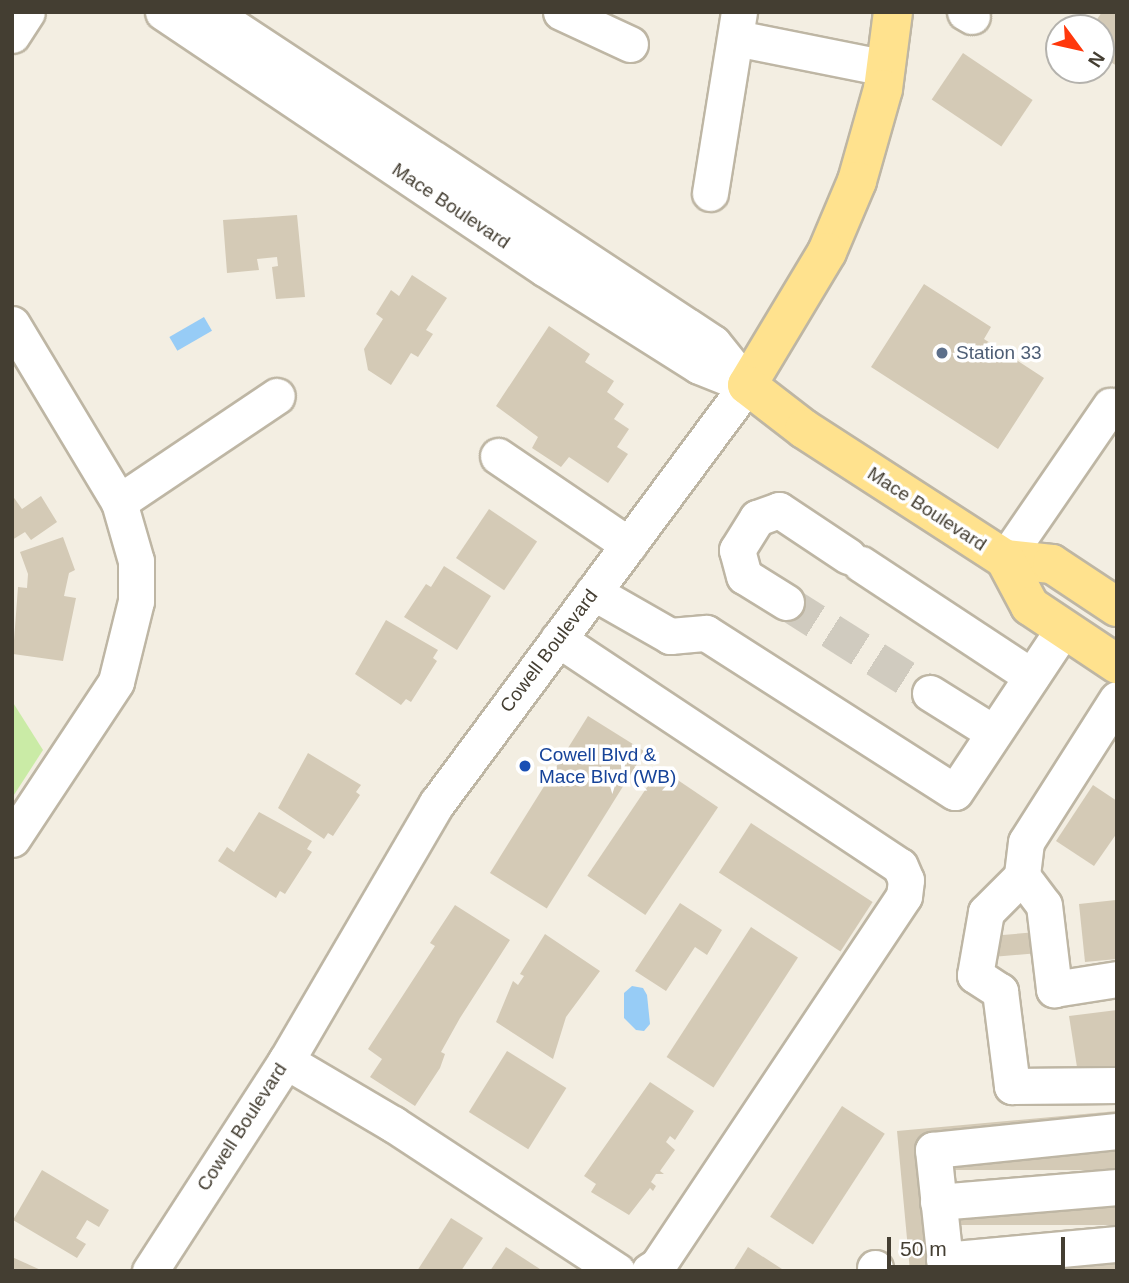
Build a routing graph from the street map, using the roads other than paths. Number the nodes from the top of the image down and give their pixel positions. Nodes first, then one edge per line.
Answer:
1 (27, 12) edge
2 (163, 12) edge
3 (211, 12) edge
4 (561, 12) edge
5 (893, 12) edge
6 (737, 25) edge
7 (12, 35) edge
8 (630, 44) dead end
9 (886, 68) junction
10 (710, 193) dead end
11 (12, 324) edge
12 (747, 385) junction
13 (277, 397) dead end
14 (1110, 406) dead end
15 (498, 456) dead end
16 (119, 502) junction
17 (629, 545) junction
18 (1005, 559) junction
19 (593, 592) junction
20 (786, 602) tunnel mouth
21 (1117, 607) edge
22 (1064, 628) junction
23 (558, 639) junction
24 (1117, 664) edge
25 (1031, 676) junction
26 (930, 693) tunnel mouth
27 (1117, 699) edge
28 (994, 733) junction
29 (12, 839) edge
30 (1022, 876) junction
31 (1117, 979) edge
32 (1054, 989) junction
33 (1000, 991) junction
34 (286, 1061) junction
35 (1117, 1085) edge
36 (1117, 1131) edge
37 (1117, 1188) edge
38 (939, 1202) junction
39 (1117, 1244) edge
40 (945, 1265) edge
41 (150, 1271) edge
42 (617, 1271) edge
43 (649, 1271) edge

1 - 7 street
2 - 12 street, Mace Boulevard
3 - 12 street, Mace Boulevard
4 - 8 street
5 - 9 main road, Cowell Boulevard
6 - 9 street
6 - 10 street
9 - 12 main road, Cowell Boulevard
11 - 16 street
12 - 17 street, Cowell Boulevard
12 - 18 main road, Mace Boulevard
13 - 16 street
14 - 18 street
15 - 17 street
16 - 29 street
17 - 19 street, Cowell Boulevard
18 - 21 main road, Mace Boulevard
18 - 22 main road, Mace Boulevard
19 - 23 street, Cowell Boulevard
19 - 28 street
20 - 25 street
22 - 24 main road, Mace Boulevard
22 - 25 street
23 - 34 street, Cowell Boulevard
23 - 43 street
25 - 28 street
26 - 28 street
27 - 30 street
30 - 32 street
30 - 33 street
31 - 32 street
32 - 33 street
33 - 35 street
34 - 41 street, Cowell Boulevard
34 - 42 street
36 - 38 street
37 - 38 street
38 - 40 street
39 - 40 street

